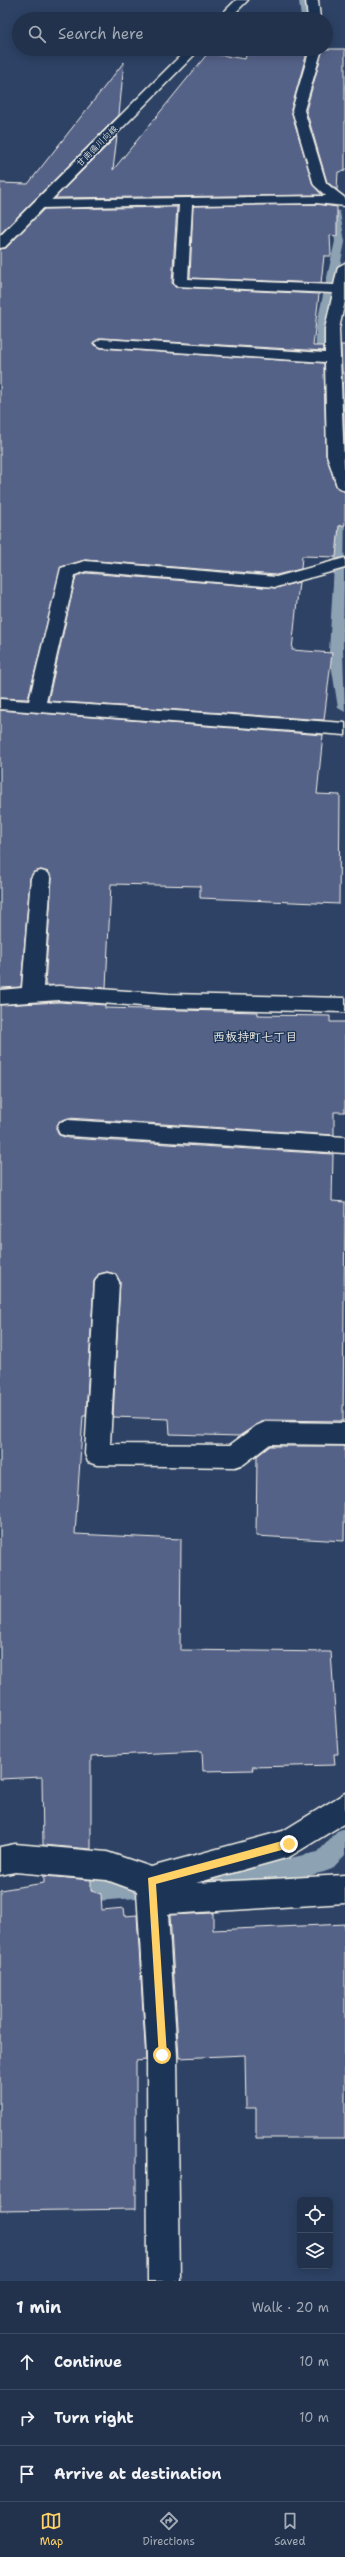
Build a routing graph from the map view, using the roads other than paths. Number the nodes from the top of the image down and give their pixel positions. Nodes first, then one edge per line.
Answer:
1 (242, 0) edge
2 (312, 0) edge
3 (230, 12) edge
4 (313, 12) edge
5 (187, 56) edge
6 (315, 56) edge
7 (186, 201) junction
8 (344, 202) edge
9 (40, 204) junction
10 (0, 244) edge
11 (345, 267) edge
12 (339, 289) junction
13 (101, 343) dead end
14 (332, 358) junction
15 (345, 486) edge
16 (345, 563) edge
17 (0, 704) edge
18 (36, 707) junction
19 (345, 729) edge
20 (41, 878) dead end
21 (32, 995) junction
22 (0, 997) edge
23 (345, 1005) edge
24 (68, 1128) dead end
25 (345, 1146) edge
26 (107, 1282) dead end
27 (345, 1434) edge
28 (345, 1807) edge
29 (0, 1861) edge
30 (345, 1889) edge
31 (152, 1891) junction
32 (164, 2281) edge

1 - 3 street
2 - 4 street
5 - 9 street, 甘南備川向線
6 - 8 street
7 - 8 street
7 - 9 street
7 - 12 street
9 - 10 street, 甘南備川向線
11 - 12 street
12 - 14 street
13 - 14 street
14 - 15 street
16 - 18 street
17 - 18 street
18 - 19 street
20 - 21 street
21 - 22 street
21 - 23 street
24 - 25 street
26 - 27 street
28 - 31 street
29 - 31 street
30 - 31 street
31 - 32 street

